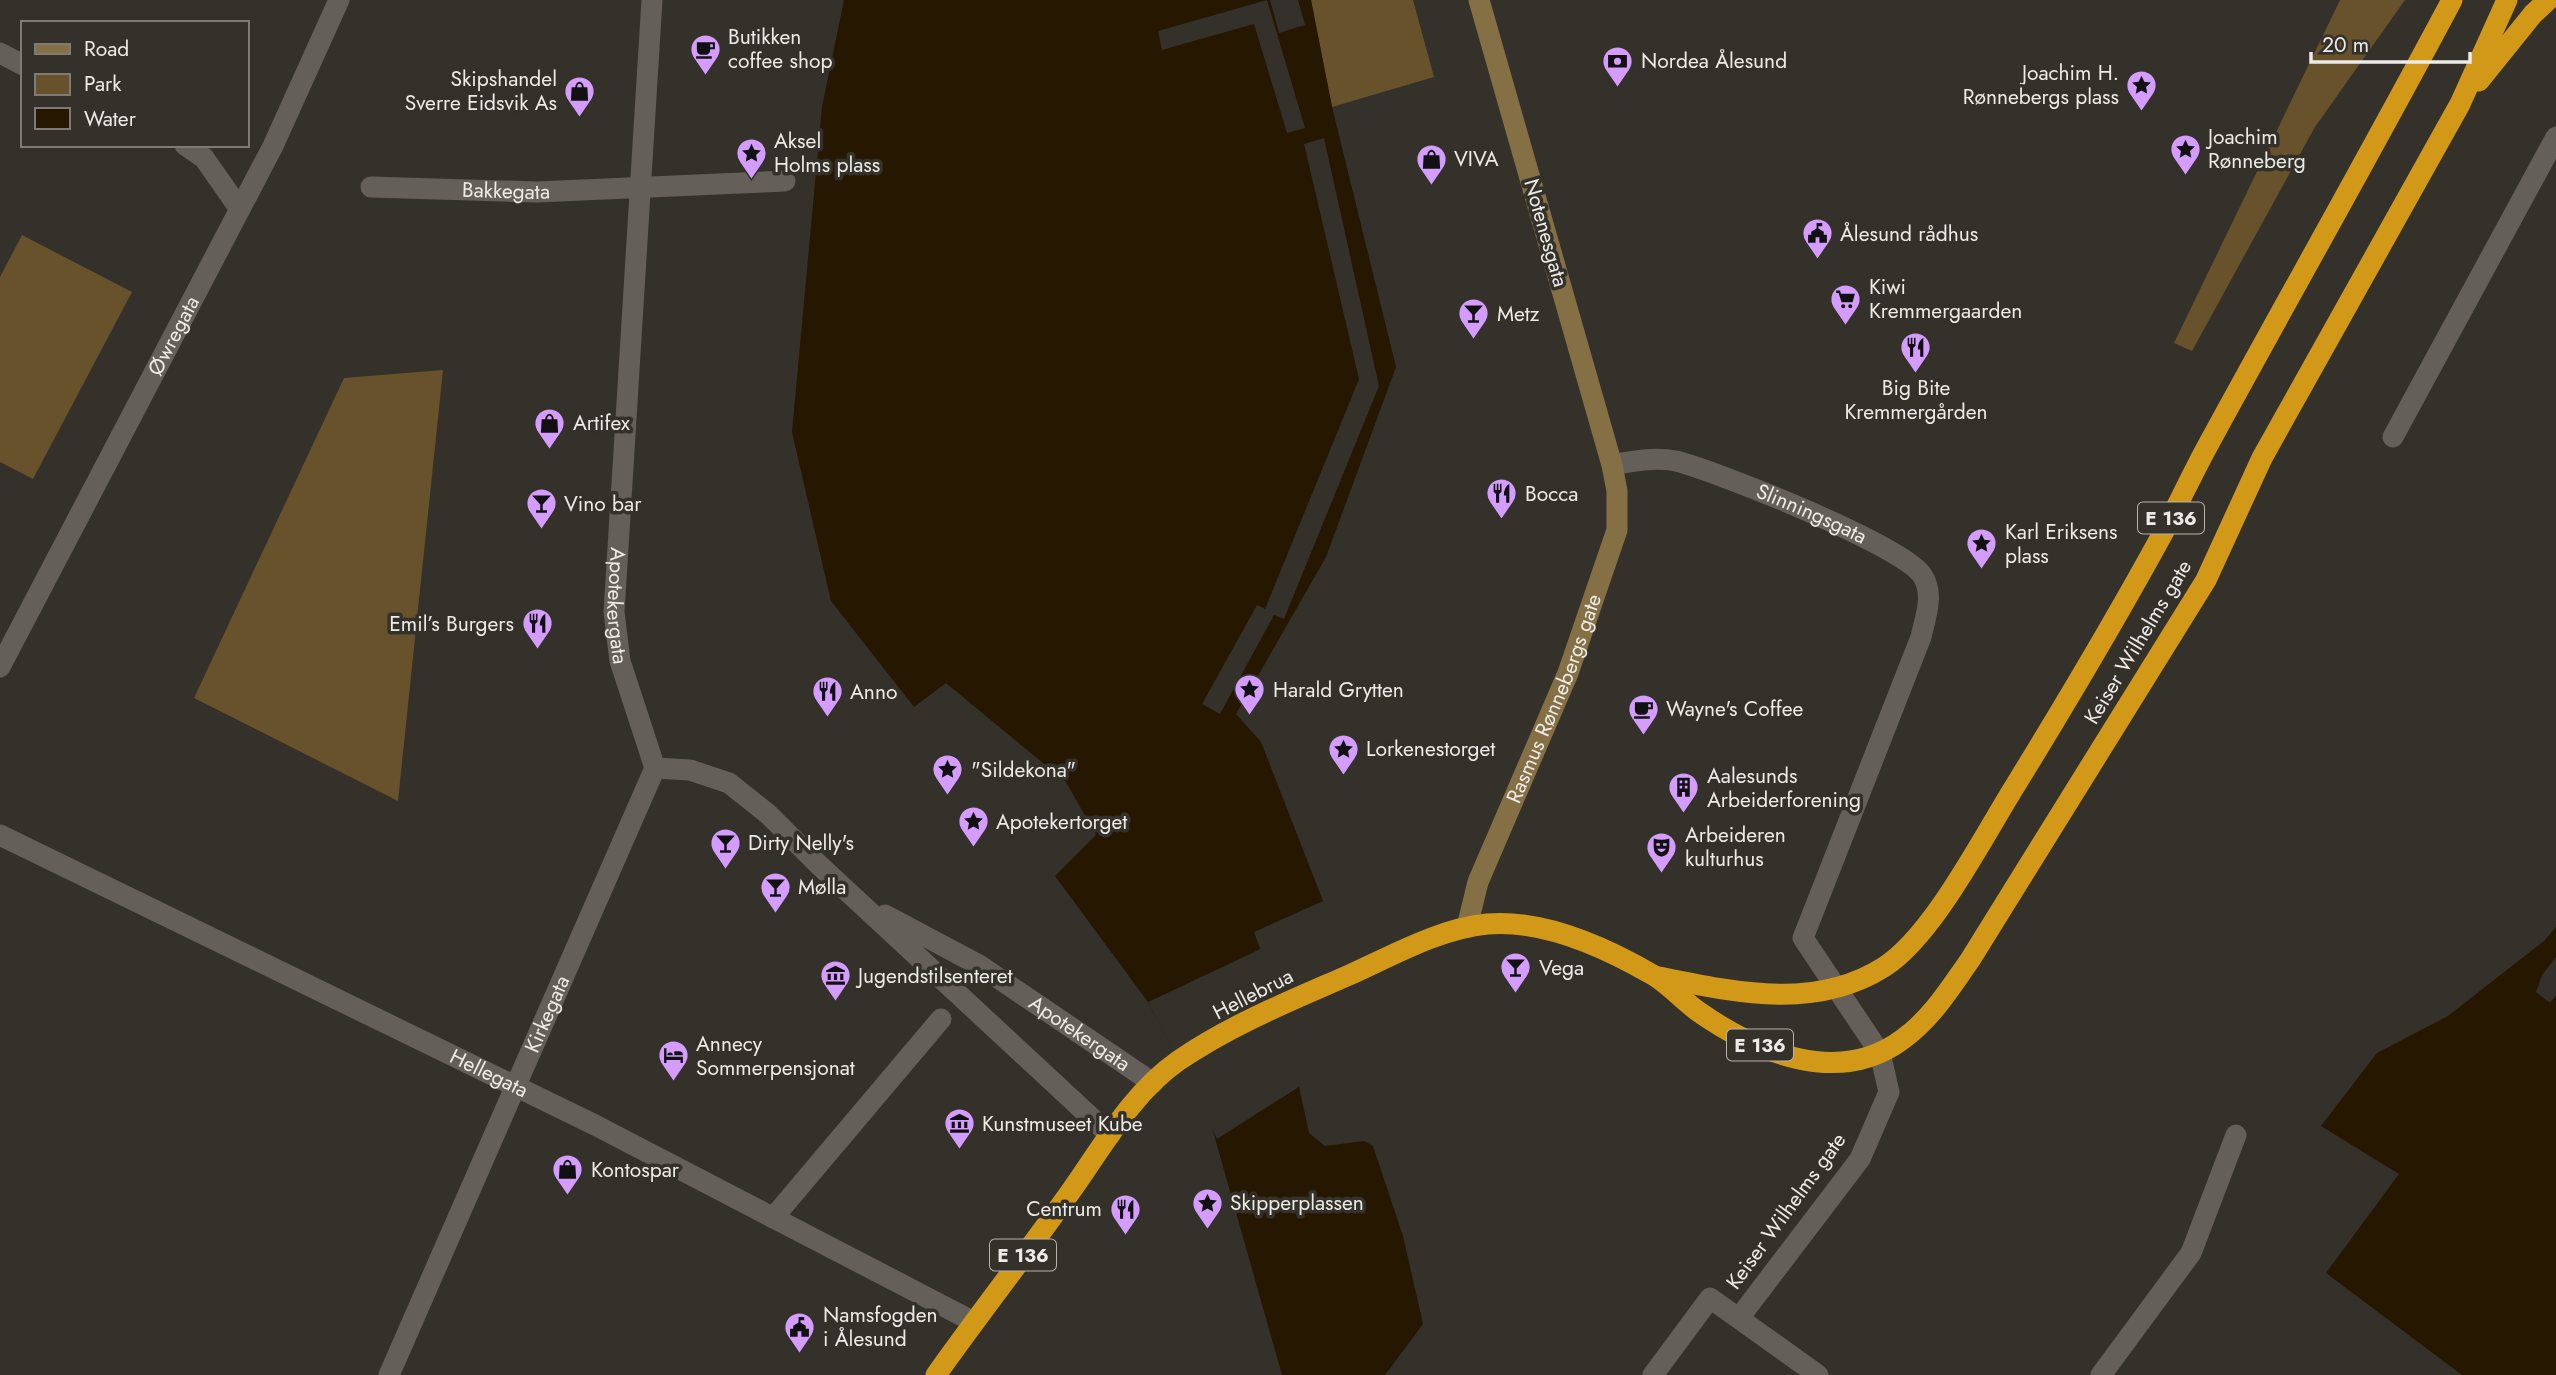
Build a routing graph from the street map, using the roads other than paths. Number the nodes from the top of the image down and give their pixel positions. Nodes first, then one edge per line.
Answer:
1 (339, 0) edge
2 (652, 0) edge
3 (1479, 0) edge
4 (2452, 0) edge
5 (2507, 0) edge
6 (2548, 0) edge
7 (0, 53) edge
8 (21, 64) edge
9 (2460, 104) junction
10 (2556, 137) edge
11 (188, 147) edge
12 (785, 181) dead end
13 (371, 187) dead end
14 (639, 187) junction
15 (239, 208) junction
16 (2393, 437) dead end
17 (1612, 465) junction
18 (0, 667) edge
19 (654, 768) junction
20 (0, 835) edge
21 (858, 900) junction
22 (1467, 927) junction
23 (1656, 976) junction
24 (1835, 989) junction
25 (941, 1019) dead end
26 (1880, 1053) junction
27 (1153, 1083) junction
28 (514, 1087) junction
29 (1110, 1135) junction
30 (2236, 1136) dead end
31 (773, 1218) junction
32 (1739, 1318) junction
33 (974, 1322) junction
34 (389, 1375) edge
35 (936, 1375) edge
36 (1653, 1375) edge
37 (1818, 1375) edge
38 (2101, 1375) edge

1 - 15 street, Øwregata
2 - 14 street, Apotekergata
3 - 17 street, Notenesgata
4 - 24 highway, Keiser Wilhelms gate / E 136
5 - 9 highway, Keiser Wilhelms gate / E 136
6 - 9 highway, E 136
7 - 8 street
9 - 26 highway, Keiser Wilhelms gate / E 136
10 - 16 street
11 - 15 street
12 - 14 street
13 - 14 street, Bakkegata
14 - 19 street, Apotekergata
15 - 18 street, Øwregata
17 - 22 street, Rasmus Rønnebergs gate
17 - 24 street, Slinningsgata
19 - 21 street, Apotekergata
19 - 28 street, Kirkegata
20 - 28 street, Hellegata
21 - 27 street, Apotekergata
21 - 29 street, Apotekergata
22 - 23 highway, E 136
22 - 27 highway, Hellebrua / E 136
23 - 24 highway, Keiser Wilhelms gate / E 136
23 - 26 highway, Keiser Wilhelms gate / E 136
24 - 26 street, Keiser Wilhelms gate
25 - 31 street
26 - 32 street, Keiser Wilhelms gate
27 - 29 highway, E 136
28 - 31 street, Hellegata
28 - 34 street, Kirkegata
29 - 33 highway, E 136
30 - 38 street
31 - 33 street, Hellegata
32 - 36 street, Keiser Wilhelms gate
32 - 37 street, Keiser Wilhelms gate
33 - 35 highway, E 136

